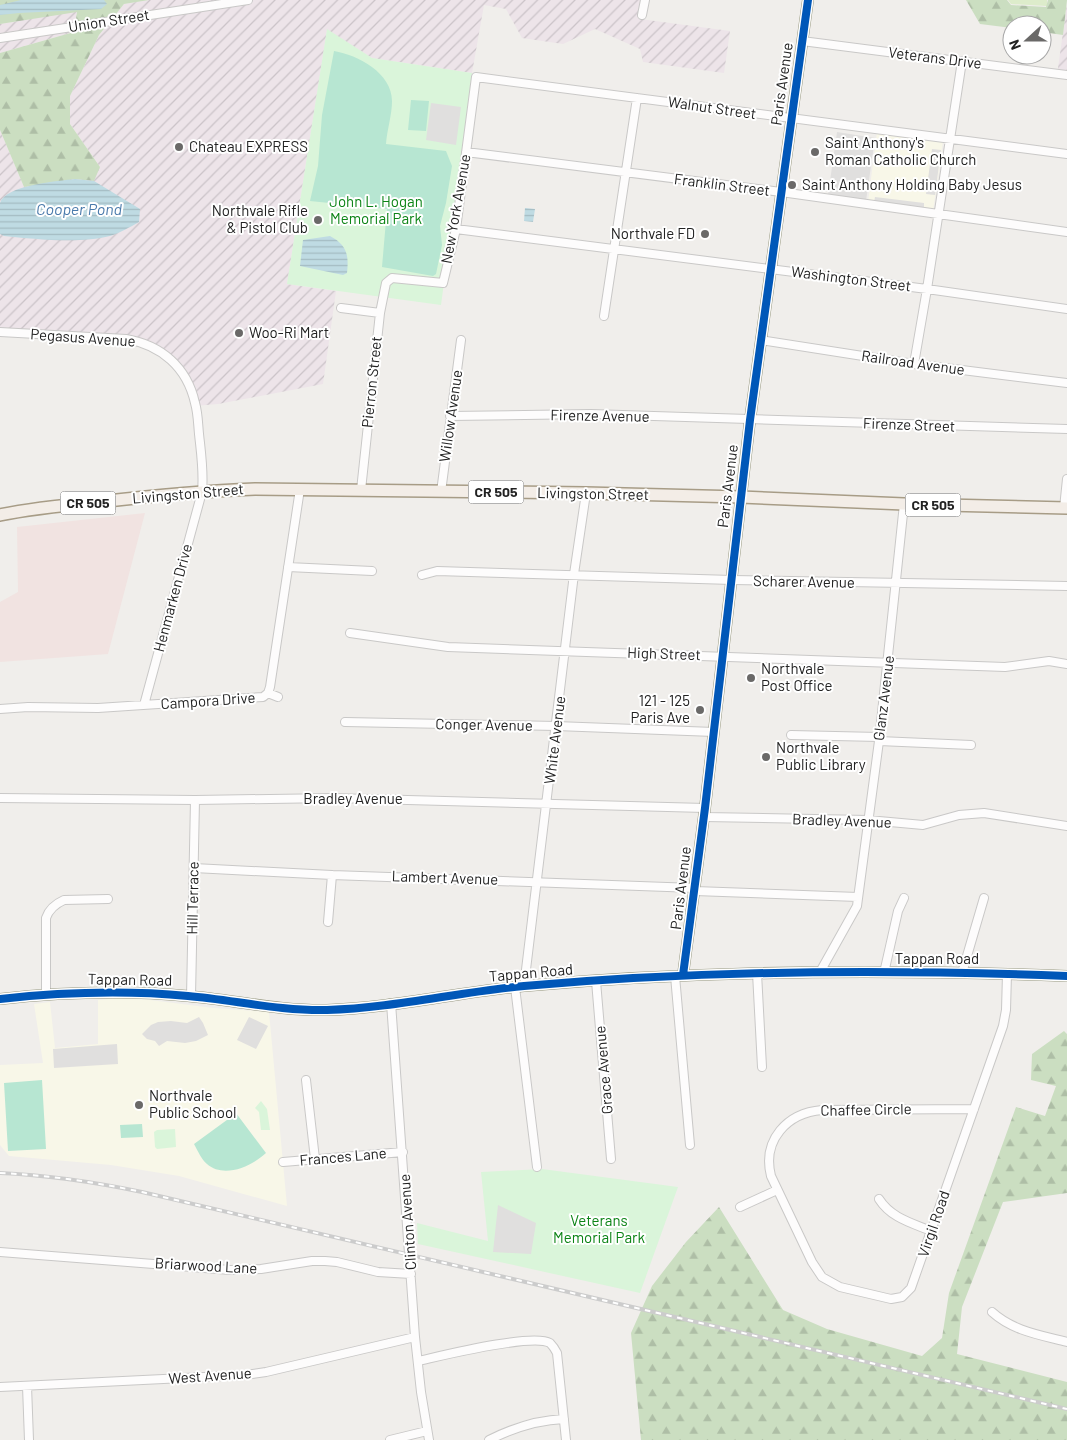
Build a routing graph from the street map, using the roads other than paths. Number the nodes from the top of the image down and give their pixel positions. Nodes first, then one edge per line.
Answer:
1 (248, 0) edge
2 (645, 0) edge
3 (808, 0) edge
4 (642, 15) dead end
5 (0, 38) edge
6 (802, 41) junction
7 (962, 61) junction
8 (1067, 75) edge
9 (476, 77) joint
10 (637, 98) junction
11 (792, 119) junction
12 (951, 138) junction
13 (466, 152) junction
14 (1067, 154) edge
15 (624, 173) junction
16 (781, 192) junction
17 (938, 214) junction
18 (456, 228) junction
19 (1067, 232) edge
20 (613, 249) junction
21 (770, 269) junction
22 (927, 289) junction
23 (341, 308) dead end
24 (1067, 310) edge
25 (380, 313) junction
26 (604, 316) dead end
27 (0, 332) edge
28 (461, 340) dead end
29 (760, 340) junction
30 (914, 364) junction
31 (1067, 383) edge
32 (450, 416) junction
33 (750, 420) junction
34 (1067, 430) edge
35 (1067, 479) edge
36 (300, 489) junction
37 (361, 490) junction
38 (202, 492) junction
39 (441, 492) junction
40 (586, 493) junction
41 (741, 497) junction
42 (904, 504) junction
43 (1066, 508) edge
44 (0, 515) edge
45 (288, 567) junction
46 (372, 571) dead end
47 (422, 574) dead end
48 (574, 574) junction
49 (732, 580) junction
50 (896, 584) junction
51 (1067, 586) edge
52 (350, 633) dead end
53 (566, 651) junction
54 (722, 656) junction
55 (888, 662) junction
56 (1067, 664) edge
57 (268, 693) junction
58 (278, 697) dead end
59 (144, 705) junction
60 (0, 709) edge
61 (345, 722) dead end
62 (556, 726) junction
63 (714, 732) junction
64 (791, 735) dead end
65 (879, 739) junction
66 (971, 745) dead end
67 (0, 798) edge
68 (195, 800) junction
69 (548, 804) junction
70 (704, 812) junction
71 (868, 820) junction
72 (1067, 826) edge
73 (194, 868) junction
74 (332, 875) junction
75 (537, 881) junction
76 (695, 889) junction
77 (858, 897) junction
78 (904, 898) dead end
79 (984, 898) dead end
80 (108, 899) dead end
81 (328, 922) dead end
82 (820, 972) junction
83 (757, 973) junction
84 (884, 973) junction
85 (962, 973) junction
86 (1006, 974) junction
87 (679, 976) junction
88 (1067, 976) edge
89 (596, 981) junction
90 (520, 986) junction
91 (46, 994) junction
92 (191, 996) junction
93 (0, 999) edge
94 (391, 1003) junction
95 (762, 1067) dead end
96 (306, 1080) dead end
97 (974, 1110) junction
98 (690, 1145) dead end
99 (403, 1152) junction
100 (315, 1159) junction
101 (612, 1159) dead end
102 (283, 1162) dead end
103 (536, 1167) dead end
104 (778, 1190) junction
105 (879, 1199) dead end
106 (740, 1208) dead end
107 (931, 1231) junction
108 (0, 1252) edge
109 (411, 1274) junction
110 (992, 1312) dead end
111 (415, 1337) junction
112 (1067, 1342) edge
113 (418, 1361) junction
114 (0, 1386) edge
115 (27, 1386) junction
116 (564, 1419) junction
117 (427, 1431) junction
118 (29, 1440) edge
119 (390, 1440) edge
120 (429, 1440) edge
121 (489, 1440) edge
122 (566, 1440) edge

1 - 5 street, Union Street
2 - 4 street
3 - 6 street, Paris Avenue
6 - 7 street, Veterans Drive
6 - 11 street, Paris Avenue
7 - 8 street, Veterans Drive
7 - 12 street
9 - 10 street, Walnut Street
9 - 13 street, New York Avenue
10 - 11 street, Walnut Street
10 - 15 street
11 - 12 street, Walnut Street
11 - 16 street, Paris Avenue
12 - 14 street, Walnut Street
12 - 17 street
13 - 15 street, Franklin Street
13 - 18 street, New York Avenue
15 - 16 street, Franklin Street
15 - 20 street
16 - 17 street, Franklin Street
16 - 21 street, Paris Avenue
17 - 19 street, Franklin Street
17 - 22 street
18 - 20 street, Washington Street
18 - 25 street, New York Avenue
20 - 21 street, Washington Street
20 - 26 street
21 - 22 street, Washington Street
21 - 29 street, Paris Avenue
22 - 24 street, Washington Street
22 - 30 street
23 - 25 street
25 - 37 street, Pierron Street
27 - 38 street, Pegasus Avenue
28 - 32 street, Willow Avenue
29 - 30 street, Railroad Avenue
29 - 33 street, Paris Avenue
30 - 31 street, Railroad Avenue
32 - 33 street, Firenze Avenue
32 - 39 street, Willow Avenue
33 - 34 street, Firenze Street
33 - 41 street, Paris Avenue
35 - 43 street
36 - 37 main road, Livingston Street / CR 505
36 - 38 main road, Livingston Street / CR 505
36 - 45 street, Campora Drive
37 - 39 main road, Livingston Street / CR 505
38 - 44 main road, Livingston Street / CR 505
38 - 59 street, Henmarken Drive
39 - 40 main road, Livingston Street / CR 505
40 - 41 main road, Livingston Street / CR 505
40 - 48 street, White Avenue
41 - 42 main road, Livingston Street / CR 505
41 - 49 street, Paris Avenue
42 - 43 main road, Livingston Street / CR 505
42 - 50 street, Glanz Avenue
45 - 46 street
45 - 57 street, Campora Drive
47 - 48 street, Scharer Avenue
48 - 49 street, Scharer Avenue
48 - 53 street, White Avenue
49 - 50 street, Scharer Avenue
49 - 54 street, Paris Avenue
50 - 51 street, Scharer Avenue
50 - 55 street, Glanz Avenue
52 - 53 street, High Street
53 - 54 street, High Street
53 - 62 street, White Avenue
54 - 55 street, High Street
54 - 63 street, Paris Avenue
55 - 56 street, High Street
55 - 65 street, Glanz Avenue
57 - 58 street
57 - 59 street, Campora Drive
59 - 60 street, Campora Drive
61 - 62 street, Conger Avenue
62 - 63 street, Conger Avenue
62 - 69 street, White Avenue
63 - 70 street, Paris Avenue
64 - 65 street
65 - 66 street
65 - 71 street, Glanz Avenue
67 - 68 street, Bradley Avenue
68 - 69 street, Bradley Avenue
68 - 73 street, Hill Terrace
69 - 70 street, Bradley Avenue
69 - 75 street, White Avenue
70 - 71 street, Bradley Avenue
70 - 76 street, Paris Avenue
71 - 72 street, Bradley Avenue
71 - 77 street, Glanz Avenue
73 - 74 street, Lambert Avenue
73 - 92 street, Hill Terrace
74 - 75 street, Lambert Avenue
74 - 81 street
75 - 76 street, Lambert Avenue
75 - 90 street, White Avenue
76 - 77 street, Lambert Avenue
76 - 87 street, Paris Avenue
77 - 82 street, Glanz Avenue
78 - 84 street
79 - 85 street
80 - 91 street
82 - 83 street, Tappan Road
82 - 84 street, Tappan Road
83 - 87 street, Tappan Road
83 - 95 street
84 - 85 street, Tappan Road
85 - 86 street, Tappan Road
86 - 88 street, Tappan Road
86 - 97 street, Virgil Road
87 - 89 street, Tappan Road
87 - 98 street, Paris Avenue
89 - 90 street, Tappan Road
89 - 101 street, Grace Avenue
90 - 94 street, Tappan Road
90 - 103 street, White Avenue
91 - 92 street, Tappan Road
91 - 93 street, Tappan Road
92 - 94 street, Tappan Road
94 - 99 street, Clinton Avenue
96 - 100 street
97 - 104 street, Chaffee Circle
97 - 107 street, Virgil Road
99 - 100 street, Frances Lane
99 - 109 street, Clinton Avenue
100 - 102 street, Frances Lane
104 - 106 street
104 - 107 street, Virgil Road
105 - 107 street
108 - 109 street, Briarwood Lane
109 - 111 street, Clinton Avenue
110 - 112 street
111 - 113 street, Clinton Avenue
111 - 115 street, West Avenue
113 - 116 street
113 - 117 street, Clinton Avenue
114 - 115 street, West Avenue
115 - 118 street
116 - 121 street
116 - 122 street
117 - 119 street
117 - 120 street, Clinton Avenue

